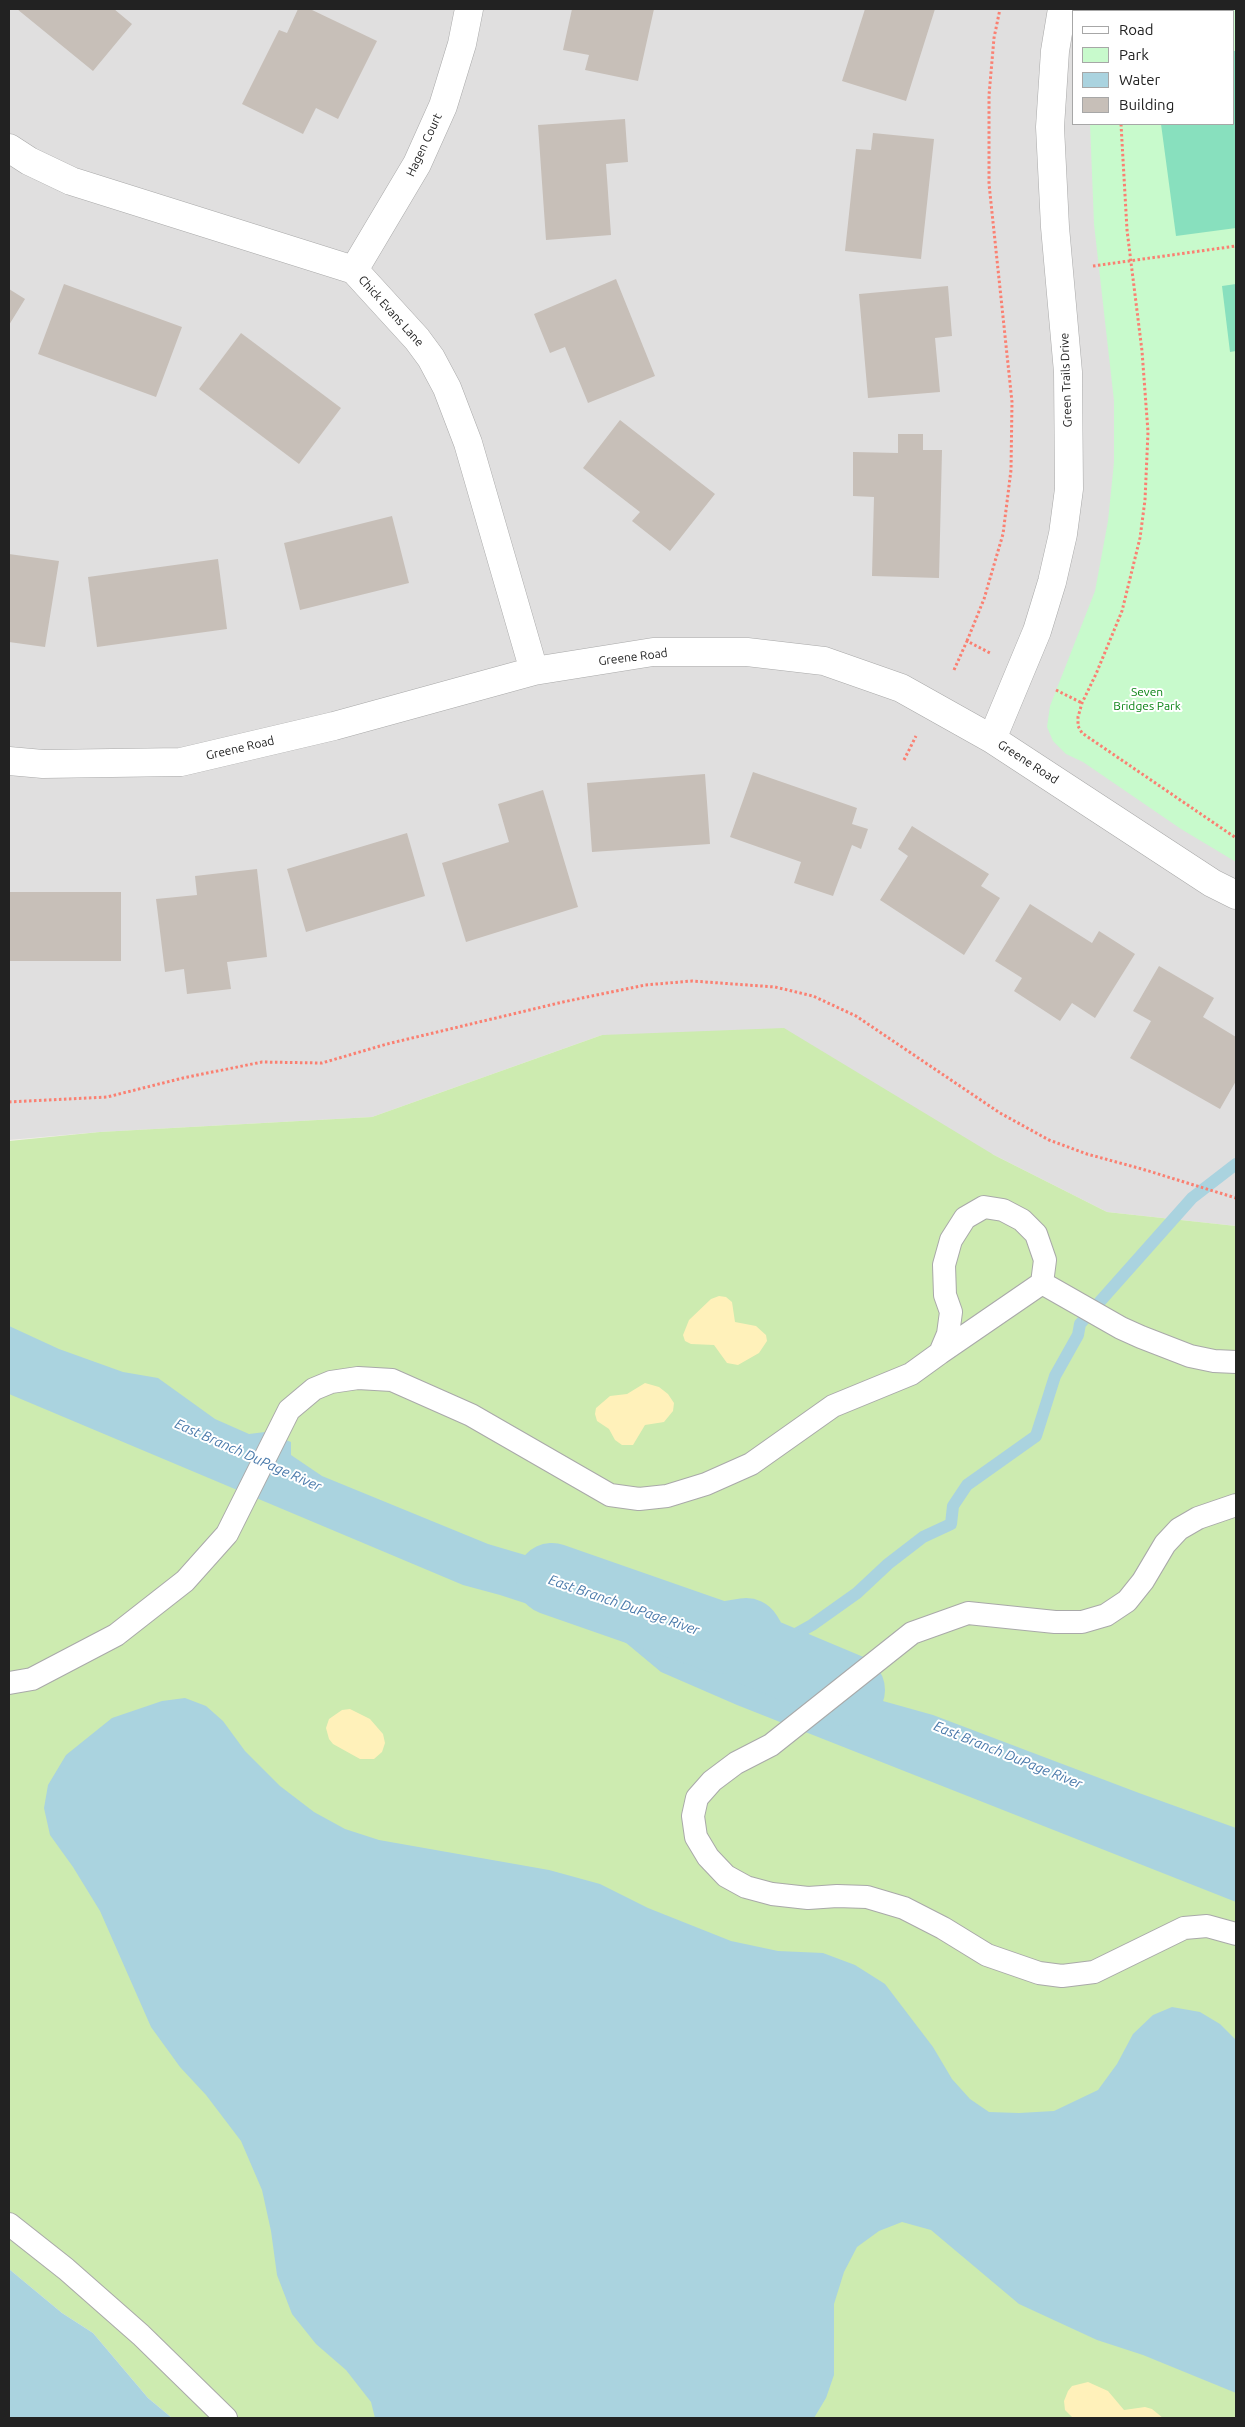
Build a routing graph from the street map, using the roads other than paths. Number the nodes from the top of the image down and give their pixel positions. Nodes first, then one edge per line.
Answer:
1 (469, 9) edge
2 (1062, 9) edge
3 (9, 148) edge
4 (354, 270) junction
5 (534, 671) junction
6 (992, 739) junction
7 (9, 762) edge
8 (1236, 895) edge
9 (1042, 1283) junction
10 (940, 1353) junction
11 (1236, 1362) edge
12 (1236, 1505) edge
13 (9, 1683) edge
14 (1236, 1934) edge
15 (9, 2224) edge
16 (226, 2418) edge

1 - 4 street, Hagen Court
2 - 6 street, Green Trails Drive
3 - 4 street, Chick Evans Lane
4 - 5 street, Chick Evans Lane
5 - 6 street, Greene Road
5 - 7 street, Greene Road
6 - 8 street, Greene Road
9 - 10 lane
9 - 10 lane
9 - 11 lane
10 - 13 lane
12 - 14 lane
15 - 16 lane

